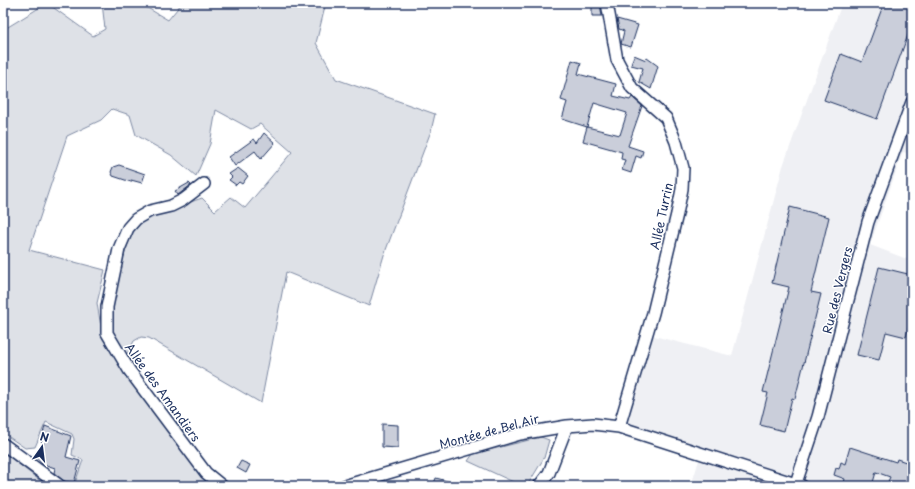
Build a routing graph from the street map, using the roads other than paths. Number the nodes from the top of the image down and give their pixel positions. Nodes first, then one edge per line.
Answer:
1 (608, 3) edge
2 (912, 102) edge
3 (204, 184) dead end
4 (567, 426) junction
5 (619, 427) junction
6 (3, 444) edge
7 (797, 485) edge
8 (60, 486) edge
9 (222, 486) edge
10 (344, 486) edge
11 (539, 486) edge

1 - 5 street, Allée Turrin
2 - 7 street, Rue des Vergers
3 - 9 street, Allée des Amandiers
4 - 5 street, Montée de Bel Air
4 - 10 street, Montée de Bel Air
4 - 11 street
5 - 7 street, Montée de Bel Air
6 - 8 street

